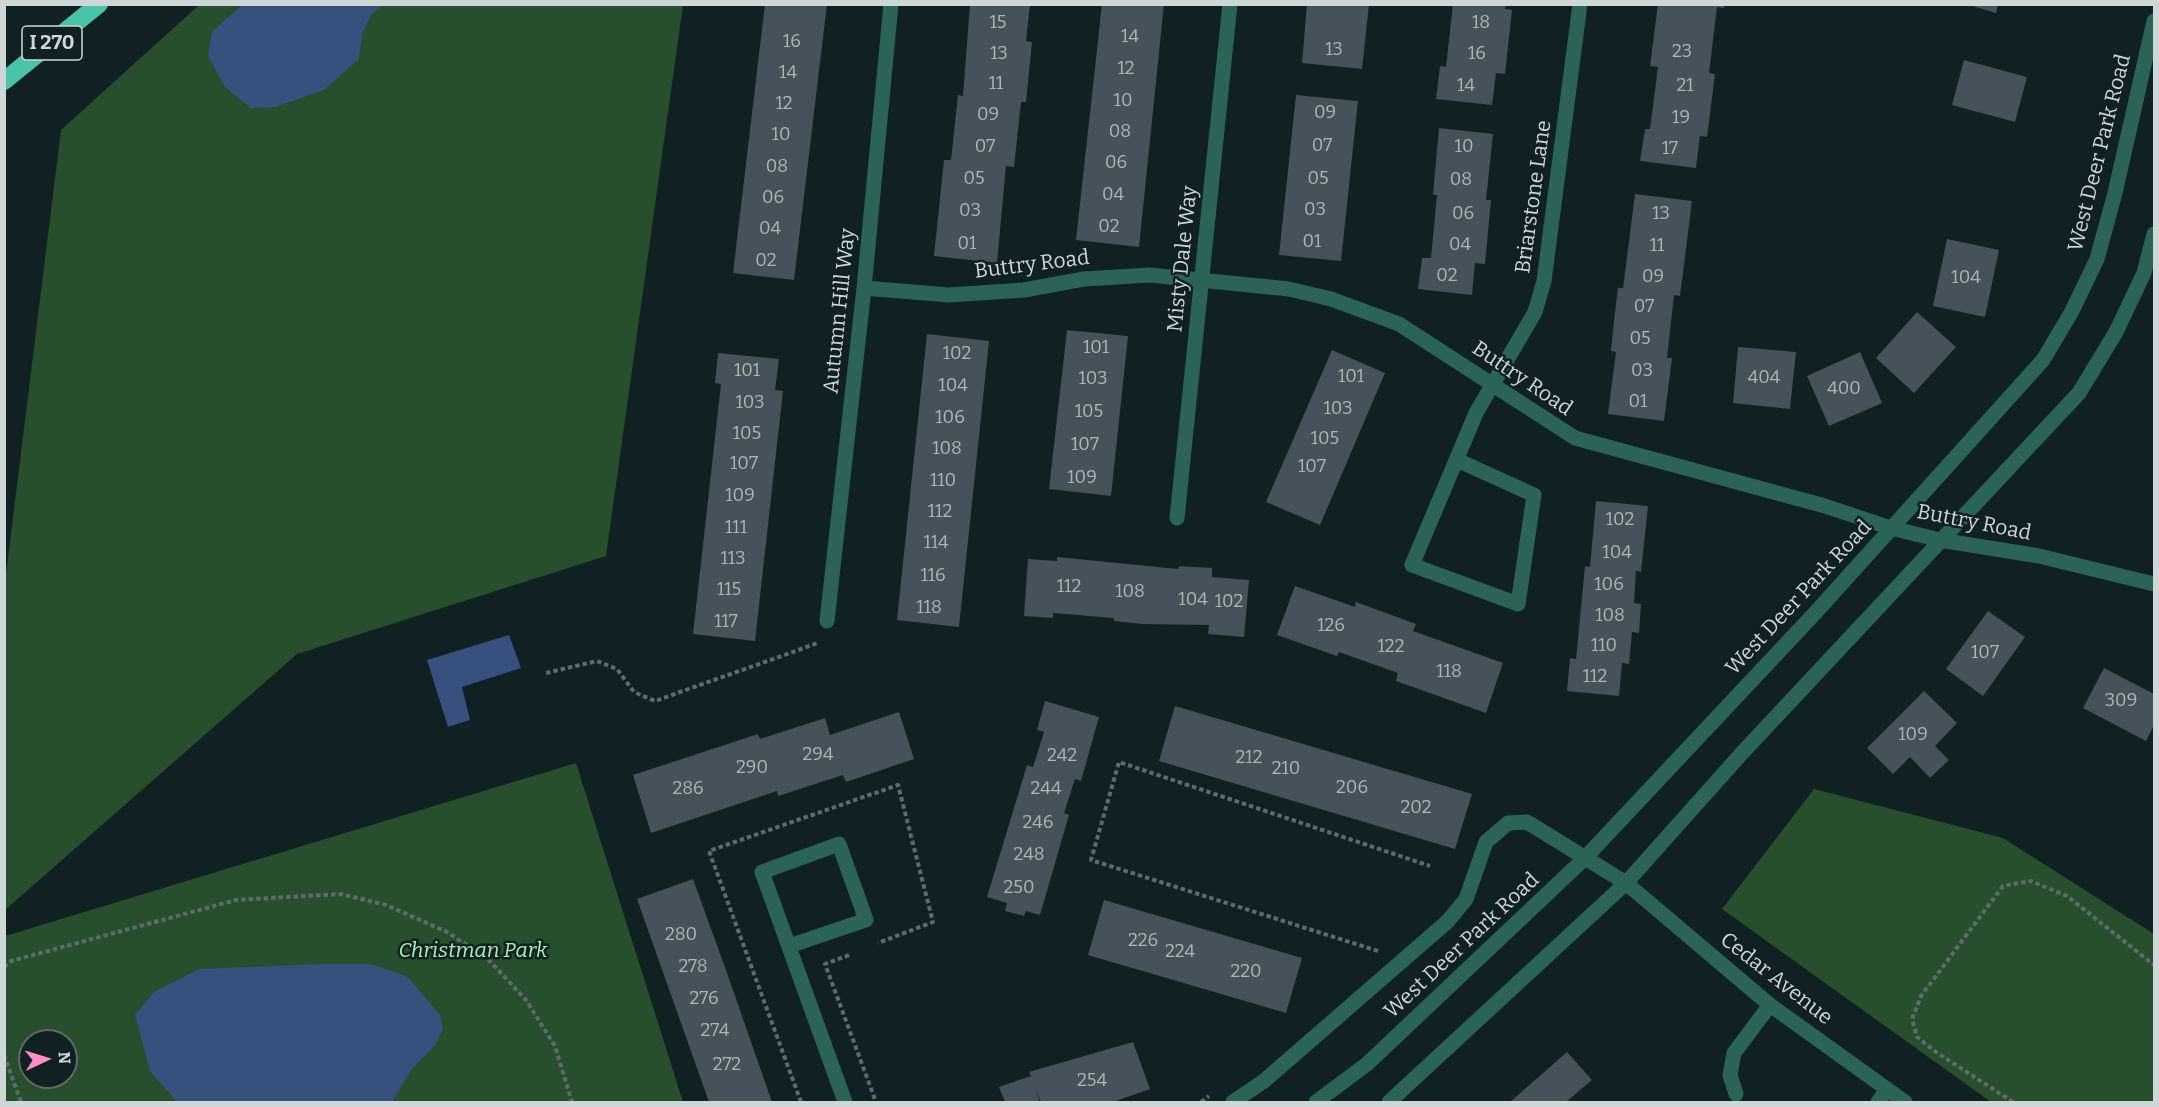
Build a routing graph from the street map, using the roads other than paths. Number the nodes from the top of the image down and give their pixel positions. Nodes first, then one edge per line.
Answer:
1 (99, 4) edge
2 (891, 4) edge
3 (1230, 4) edge
4 (1580, 4) edge
5 (2154, 21) edge
6 (4, 81) edge
7 (2154, 234) edge
8 (1203, 279) junction
9 (864, 288) junction
10 (1493, 385) junction
11 (1457, 460) junction
12 (1177, 518) dead end
13 (1891, 528) junction
14 (1940, 540) junction
15 (2154, 584) edge
16 (827, 621) road end
17 (1584, 858) junction
18 (1626, 883) junction
19 (789, 946) junction
20 (1770, 1005) junction
21 (1736, 1094) dead end
22 (1882, 1096) edge
23 (845, 1102) edge
24 (1233, 1102) edge
25 (1316, 1102) edge
26 (1389, 1102) edge
27 (1905, 1102) edge

1 - 6 highway, I 270
2 - 9 street, Autumn Hill Way
3 - 8 street, Misty Dale Way
4 - 10 street, Briarstone Lane
5 - 13 street, West Deer Park Road
7 - 14 street
8 - 9 street, Buttry Road
8 - 10 street, Buttry Road
8 - 12 street, Misty Dale Way
9 - 16 street, Autumn Hill Way
10 - 11 street, Briarstone Lane
10 - 13 street, Buttry Road
11 - 11 street, Briarstone Lane
13 - 14 street, Buttry Road
13 - 17 street, West Deer Park Road
14 - 15 street, Buttry Road
14 - 18 street
17 - 18 street, Cedar Avenue
17 - 24 street, Cedar Avenue
17 - 25 street, West Deer Park Road
18 - 20 street, Cedar Avenue
18 - 26 street
19 - 19 street
19 - 23 street
20 - 21 street
20 - 22 street, Cedar Avenue
22 - 27 street, Cedar Avenue

